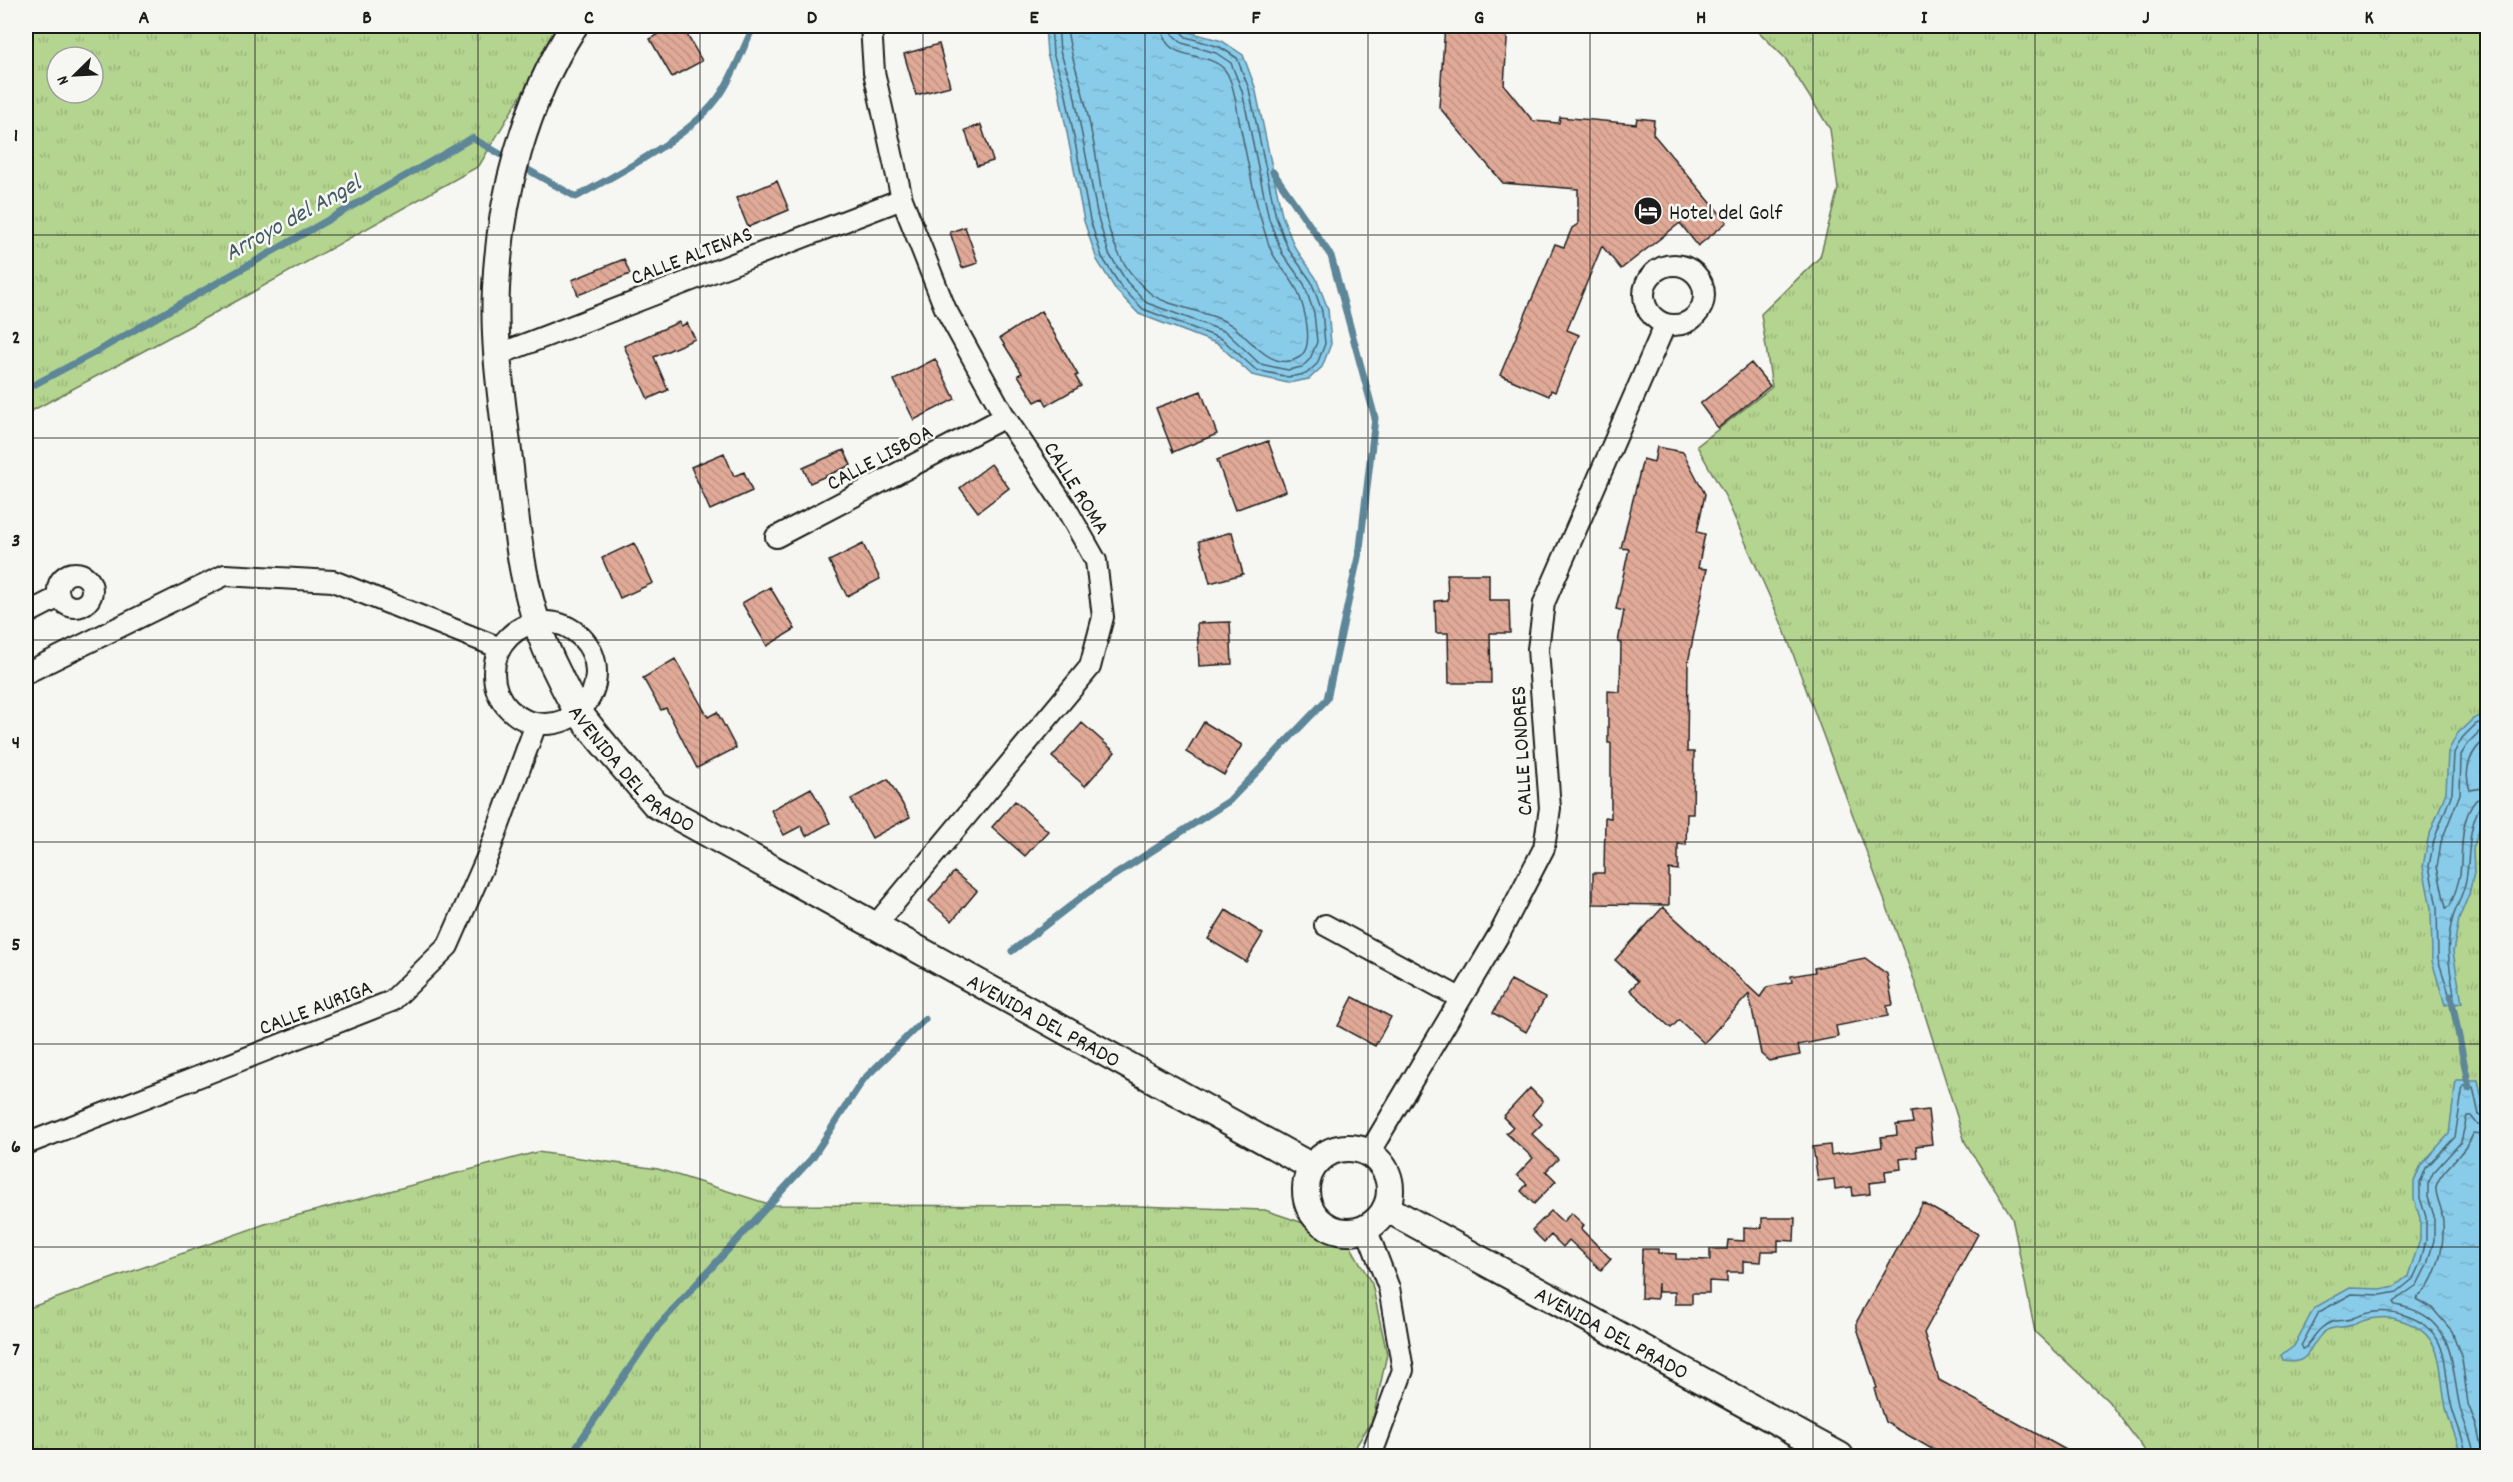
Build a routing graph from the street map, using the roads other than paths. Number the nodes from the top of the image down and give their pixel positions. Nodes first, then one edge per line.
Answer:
1 (574, 26) edge
2 (872, 26) edge
3 (902, 199) junction
4 (1665, 325) dead end
5 (497, 355) junction
6 (1005, 417) junction
7 (776, 537) dead end
8 (59, 597) dead end
9 (26, 614) edge
10 (536, 622) junction
11 (500, 648) junction
12 (26, 673) edge
13 (579, 713) junction
14 (536, 724) junction
15 (875, 926) junction
16 (1325, 926) dead end
17 (1460, 998) junction
18 (26, 1144) edge
19 (1369, 1154) junction
20 (1312, 1167) junction
21 (1386, 1208) junction
22 (1366, 1228) junction
23 (1371, 1456) edge
24 (1840, 1456) edge

1 - 5 street, AVENIDA DEL PRADO
2 - 3 street, CALLE ROMA
3 - 5 street, CALLE ALTENAS
3 - 6 street, CALLE ROMA
4 - 17 street, CALLE LONDRES
5 - 10 street, AVENIDA DEL PRADO
6 - 7 street, CALLE LISBOA
6 - 15 street, CALLE ROMA
8 - 9 street
10 - 11 street
10 - 13 street, AVENIDA DEL PRADO
10 - 13 street
11 - 12 street
11 - 14 street
13 - 14 street
13 - 15 street, AVENIDA DEL PRADO
14 - 18 street, CALLE AURIGA
15 - 20 street, AVENIDA DEL PRADO
16 - 17 street
17 - 19 street, CALLE LONDRES
19 - 20 street
19 - 21 street
20 - 22 street
21 - 22 street
21 - 24 street, AVENIDA DEL PRADO
22 - 23 street

